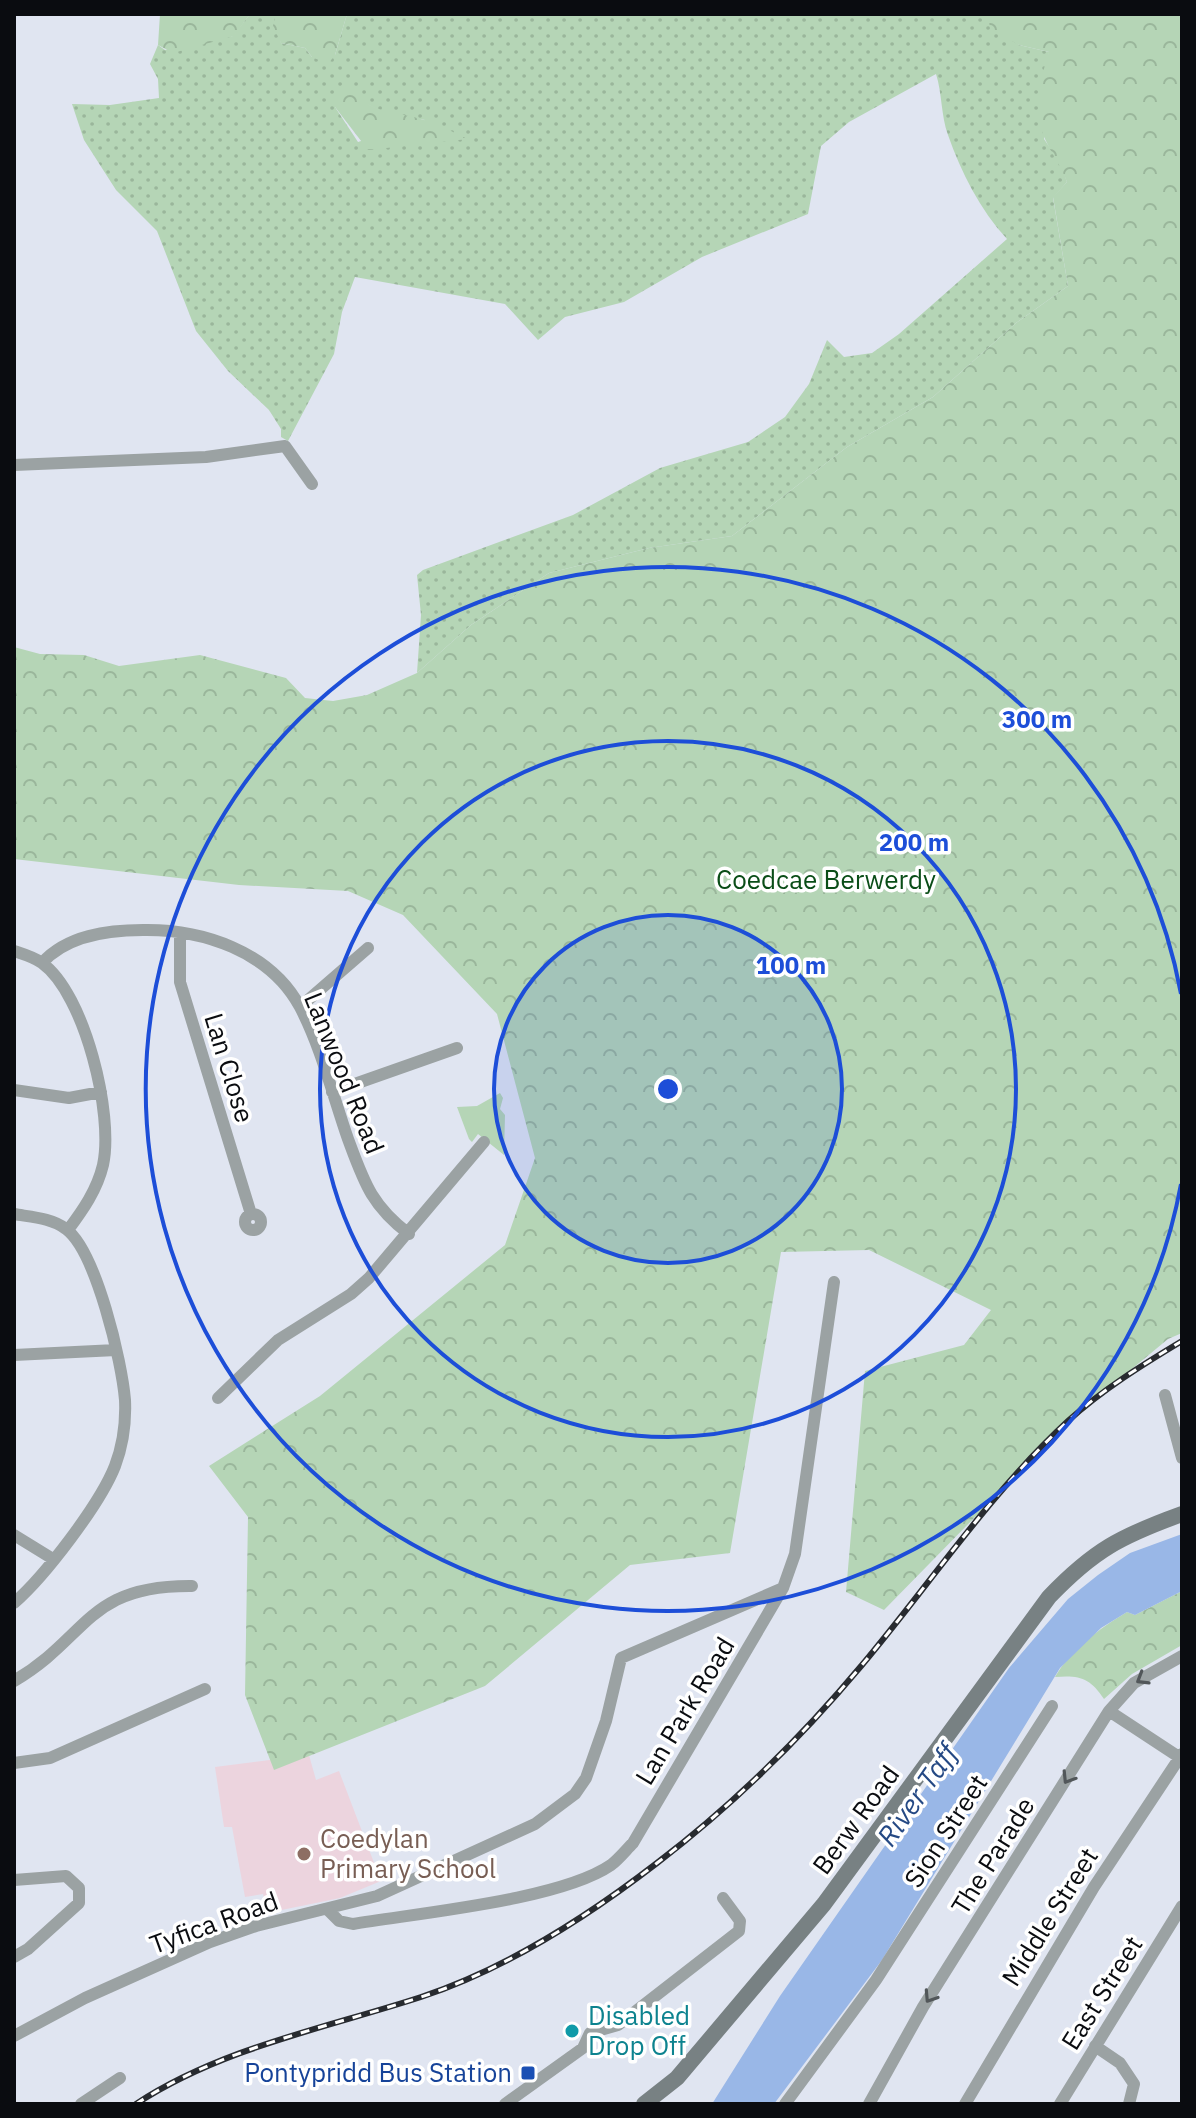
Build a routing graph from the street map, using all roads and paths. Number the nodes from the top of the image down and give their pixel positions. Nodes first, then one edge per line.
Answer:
1 (14, 465) edge
2 (312, 484) dead end
3 (180, 933) junction
4 (368, 948) dead end
5 (14, 951) edge
6 (42, 963) junction
7 (300, 1007) junction
8 (457, 1048) dead end
9 (14, 1090) edge
10 (101, 1092) junction
11 (332, 1092) junction
12 (484, 1142) dead end
13 (14, 1214) edge
14 (251, 1214) dead end
15 (68, 1230) junction
16 (409, 1234) junction
17 (834, 1282) dead end
18 (116, 1350) junction
19 (14, 1355) edge
20 (1165, 1395) dead end
21 (218, 1398) dead end
22 (1182, 1458) edge
23 (1182, 1514) edge
24 (14, 1535) edge
25 (53, 1559) junction
26 (192, 1586) dead end
27 (783, 1588) junction
28 (14, 1603) edge
29 (1182, 1656) edge
30 (14, 1681) edge
31 (205, 1689) dead end
32 (1052, 1706) dead end
33 (1109, 1711) junction
34 (1181, 1757) edge
35 (14, 1763) edge
36 (14, 1880) edge
37 (723, 1898) dead end
38 (1182, 1906) edge
39 (328, 1910) junction
40 (14, 1957) edge
41 (14, 2036) edge
42 (1095, 2046) junction
43 (120, 2078) dead end
44 (81, 2104) edge
45 (505, 2104) edge
46 (644, 2104) edge
47 (785, 2104) edge
48 (869, 2104) edge
49 (965, 2104) edge
50 (1060, 2104) edge
51 (1129, 2104) edge

1 - 2 street
3 - 6 street, Lanwood Road
3 - 7 street, Lanwood Road
3 - 14 street, Lan Close
4 - 7 street
5 - 6 street
6 - 10 street
7 - 11 street, Lanwood Road
8 - 11 street
9 - 10 street
10 - 15 street
11 - 16 street, Lanwood Road
12 - 16 street
13 - 15 street
15 - 18 street
16 - 21 street
17 - 27 street, Lan Park Road
18 - 19 street
18 - 25 street
20 - 22 street
23 - 46 main road, Berw Road
24 - 25 street
25 - 28 street
26 - 30 street
27 - 39 street, Tyfica Road
27 - 39 street, Lan Park Road
29 -> 33 street, The Parade
31 - 35 street
32 - 47 street, Sion Street
33 - 34 street
33 -> 48 street, The Parade
34 - 49 street, Middle Street
36 - 40 street
37 - 45 street
38 - 42 street, East Street
39 - 41 street, Tyfica Road
42 - 50 street, East Street
42 - 51 street
43 - 44 street

